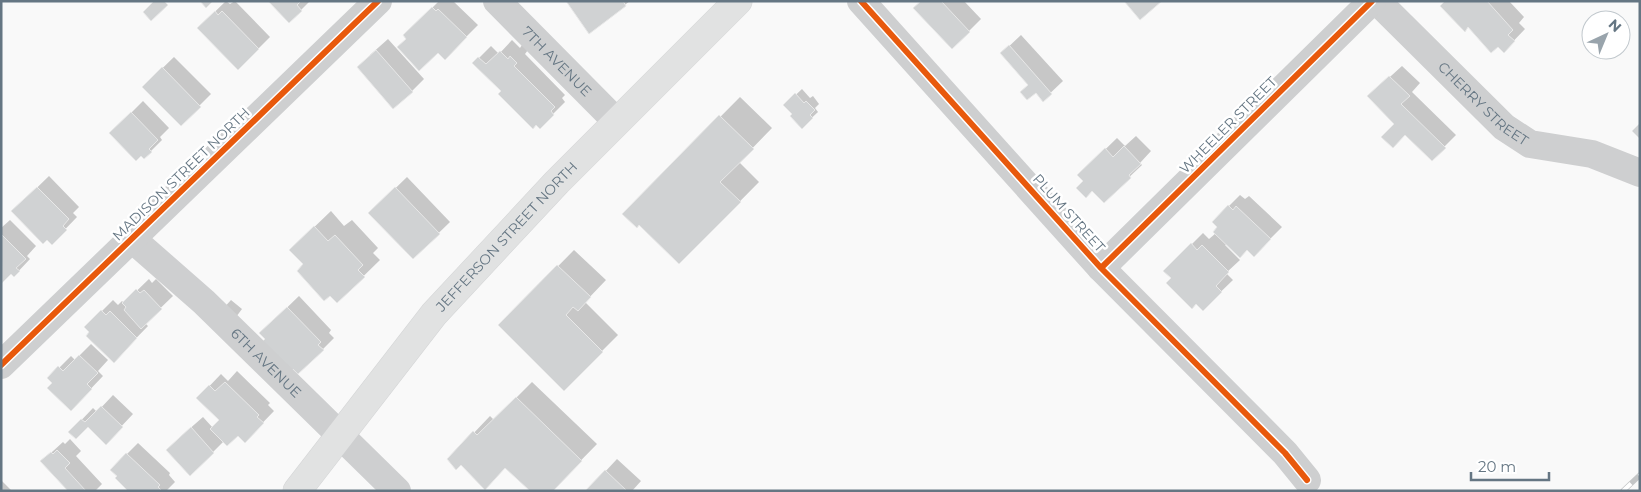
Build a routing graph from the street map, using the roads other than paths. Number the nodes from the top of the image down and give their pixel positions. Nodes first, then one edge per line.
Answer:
1 (378, 1) edge
2 (497, 1) edge
3 (738, 1) edge
4 (861, 1) edge
5 (1372, 1) edge
6 (1378, 1) edge
7 (616, 121) junction
8 (1640, 173) edge
9 (131, 238) junction
10 (1101, 268) junction
11 (1, 365) edge
12 (339, 434) junction
13 (1307, 480) dead end
14 (297, 491) edge
15 (397, 491) edge

1 - 9 street, MADISON STREET NORTH
2 - 7 street, 7TH AVENUE
3 - 7 main road, JEFFERSON STREET NORTH
4 - 10 street, PLUM STREET
5 - 10 street, WHEELER STREET
6 - 8 street, CHERRY STREET
7 - 12 main road, JEFFERSON STREET NORTH
9 - 11 street, MADISON STREET NORTH
9 - 12 street, 6TH AVENUE
10 - 13 street, PLUM STREET
12 - 14 main road, JEFFERSON STREET NORTH
12 - 15 street, 6TH AVENUE

